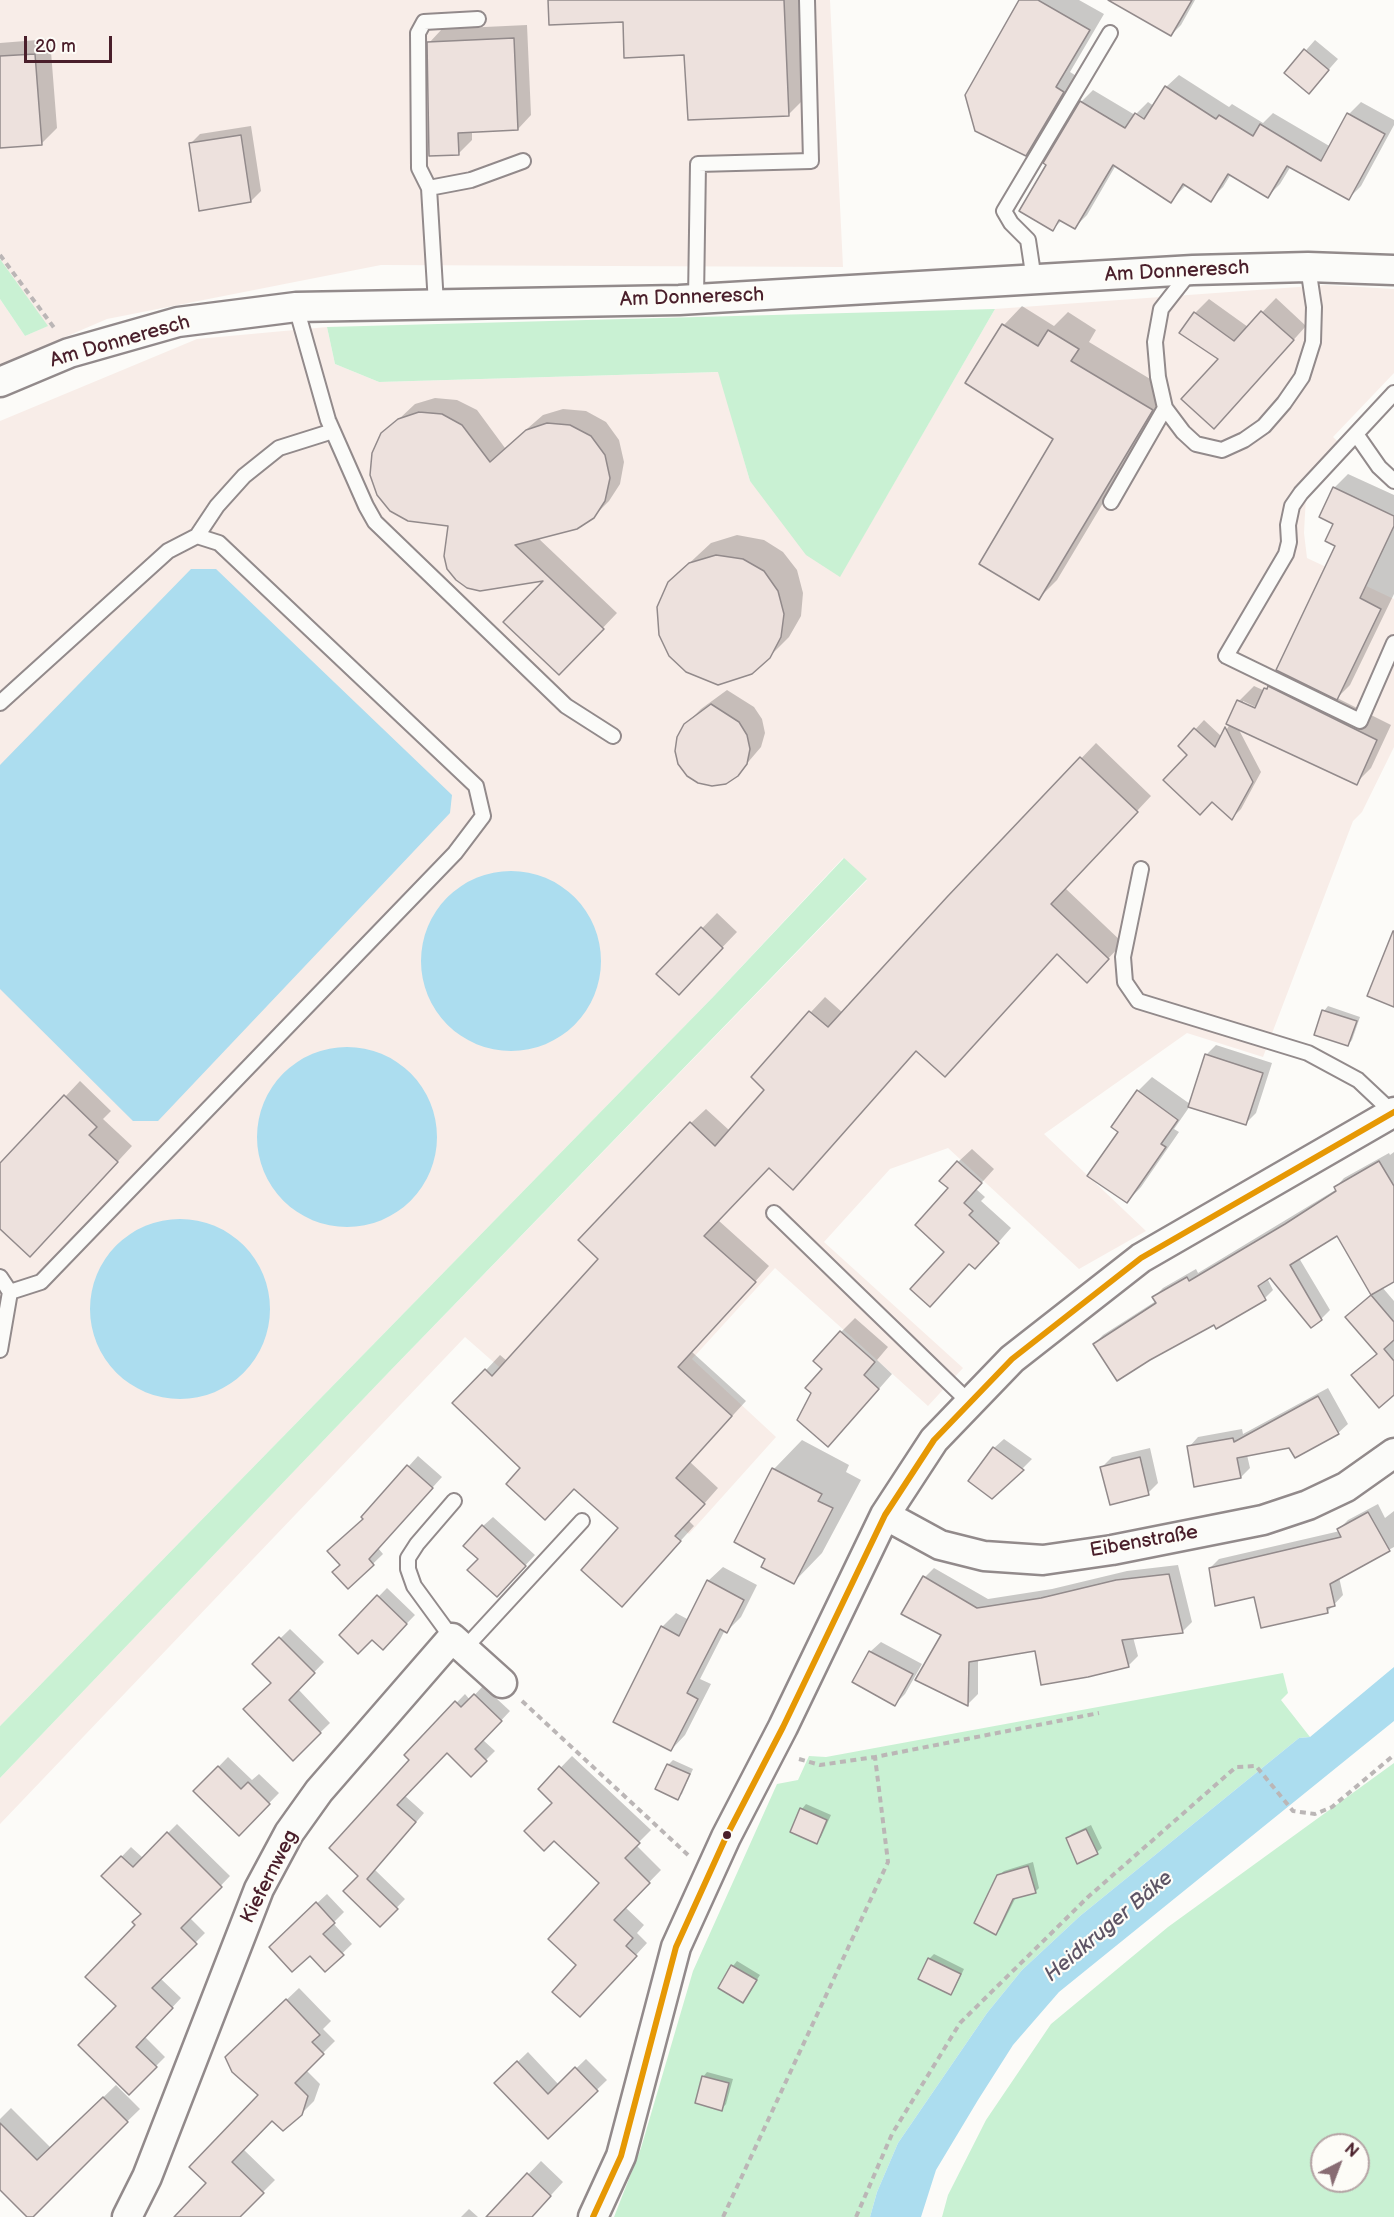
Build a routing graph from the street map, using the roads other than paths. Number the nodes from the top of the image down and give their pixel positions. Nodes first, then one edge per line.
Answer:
1 (807, 0) edge
2 (478, 18) dead end
3 (1110, 33) dead end
4 (523, 161) dead end
5 (429, 188) junction
6 (1308, 267) junction
7 (1192, 270) junction
8 (1394, 270) edge
9 (1034, 280) junction
10 (696, 299) junction
11 (436, 304) junction
12 (296, 307) junction
13 (0, 382) edge
14 (1394, 393) edge
15 (1165, 408) junction
16 (333, 431) junction
17 (1356, 434) junction
18 (1394, 481) edge
19 (1111, 502) dead end
20 (197, 536) junction
21 (1394, 643) edge
22 (0, 703) edge
23 (614, 736) dead end
24 (1141, 869) dead end
25 (1394, 1113) edge
26 (774, 1213) dead end
27 (0, 1276) edge
28 (10, 1292) junction
29 (0, 1350) edge
30 (970, 1403) junction
31 (1394, 1452) edge
32 (454, 1501) dead end
33 (885, 1515) junction
34 (582, 1521) dead end
35 (458, 1643) junction
36 (502, 1683) road end
37 (127, 2217) edge
38 (593, 2217) edge

1 - 10 lane
2 - 5 lane
3 - 9 lane
4 - 5 lane
5 - 11 lane
6 - 7 street, Am Donneresch
6 - 8 street, Am Donneresch
6 - 15 lane
7 - 9 street, Am Donneresch
7 - 15 lane
9 - 10 street, Am Donneresch
10 - 11 street, Am Donneresch
11 - 12 street, Am Donneresch
12 - 13 street, Am Donneresch
12 - 16 lane
14 - 17 lane
15 - 19 lane
16 - 20 lane
16 - 23 lane
17 - 18 lane
17 - 21 lane
20 - 22 lane
20 - 28 lane
24 - 25 lane
25 - 30 street
26 - 30 lane
27 - 28 lane
28 - 29 lane
30 - 33 street
31 - 33 street, Eibenstraße
32 - 35 lane
33 - 38 street
34 - 35 lane
35 - 36 street
35 - 37 street, Kiefernweg

